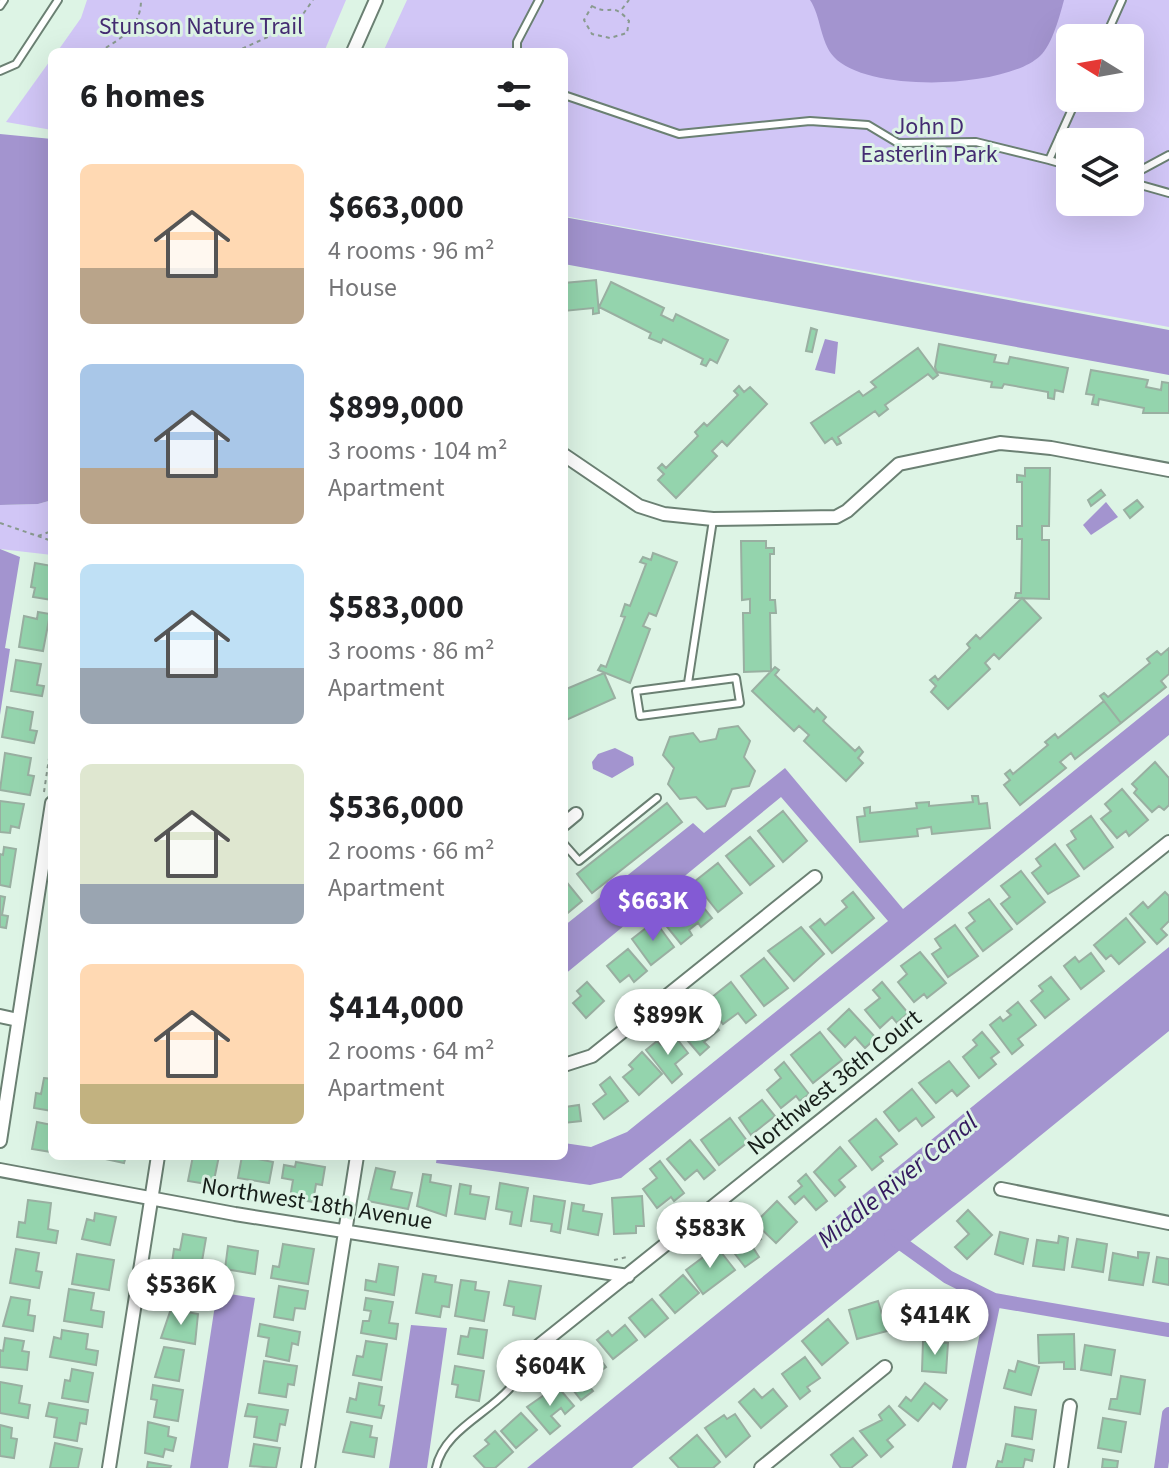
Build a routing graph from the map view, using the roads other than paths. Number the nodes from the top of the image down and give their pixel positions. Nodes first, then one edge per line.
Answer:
1 (4, 0) edge
2 (57, 0) edge
3 (376, 0) edge
4 (539, 0) edge
5 (1122, 0) edge
6 (0, 6) edge
7 (1111, 24) edge
8 (355, 48) edge
9 (517, 48) edge
10 (0, 71) edge
11 (568, 96) edge
12 (1071, 112) edge
13 (1169, 155) edge
14 (1049, 160) junction
15 (1056, 162) edge
16 (1144, 168) edge
17 (1144, 186) edge
18 (1169, 193) edge
19 (568, 458) edge
20 (1169, 470) edge
21 (713, 519) junction
22 (688, 683) junction
23 (657, 798) dead end
24 (576, 814) dead end
25 (568, 821) edge
26 (48, 829) edge
27 (1169, 842) edge
28 (568, 849) edge
29 (815, 877) dead end
30 (0, 1016) edge
31 (18, 1020) junction
32 (568, 1064) edge
33 (0, 1141) edge
34 (157, 1160) edge
35 (356, 1160) edge
36 (0, 1170) edge
37 (1001, 1189) dead end
38 (152, 1199) junction
39 (1169, 1223) edge
40 (346, 1230) junction
41 (628, 1276) junction
42 (526, 1356) joint
43 (885, 1367) dead end
44 (1070, 1406) dead end
45 (109, 1468) edge
46 (308, 1468) edge
47 (436, 1468) edge
48 (761, 1468) edge
49 (1061, 1468) edge

1 - 6 lane
2 - 10 lane
3 - 8 street
4 - 9 lane
5 - 7 lane
11 - 14 lane
12 - 14 lane
13 - 16 lane
14 - 15 lane
17 - 18 lane
19 - 21 street
20 - 21 street
21 - 22 lane
22 - 22 lane
23 - 28 lane
24 - 25 street
26 - 31 street
27 - 41 street, Northwest 36th Court
29 - 32 street
30 - 31 street
31 - 33 street
34 - 38 street
35 - 40 street
36 - 38 street, Northwest 18th Avenue
37 - 39 street
38 - 40 street, Northwest 18th Avenue
38 - 45 street
40 - 41 street, Northwest 18th Avenue
40 - 46 street
41 - 42 street, Northwest 36th Court
42 - 47 lane
43 - 48 street
44 - 49 street

